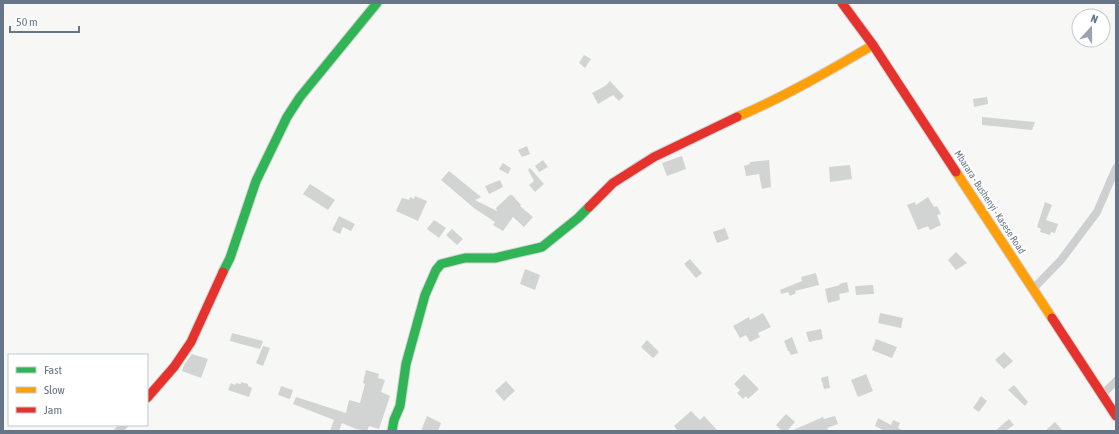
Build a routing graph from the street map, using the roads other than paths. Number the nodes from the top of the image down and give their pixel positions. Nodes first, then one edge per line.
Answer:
1 (377, 3) edge
2 (842, 3) edge
3 (873, 45) junction
4 (1116, 168) edge
5 (1033, 289) junction
6 (1116, 381) edge
7 (1102, 395) junction
8 (148, 397) edge
9 (1116, 416) edge
10 (392, 431) edge

1 - 8 street
2 - 3 street, Mbarara - Bushenyi - Kasese Road
3 - 5 street, Mbarara - Bushenyi - Kasese Road
3 - 10 street
4 - 5 street
5 - 7 street, Mbarara - Bushenyi - Kasese Road
6 - 7 street
7 - 9 street, Mbarara - Bushenyi - Kasese Road

